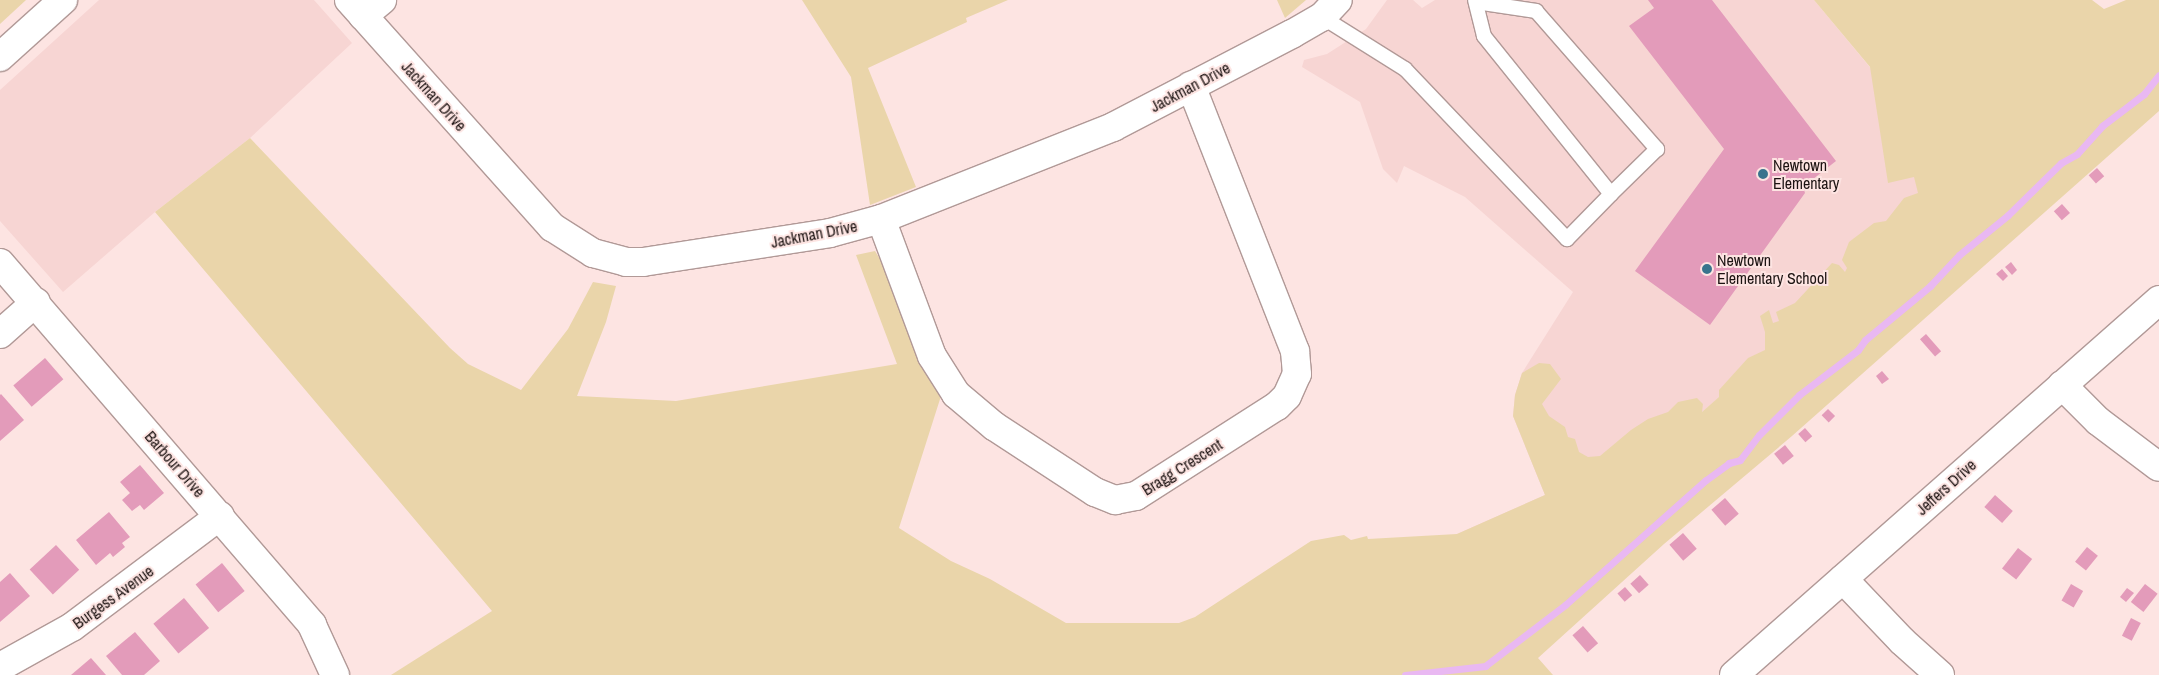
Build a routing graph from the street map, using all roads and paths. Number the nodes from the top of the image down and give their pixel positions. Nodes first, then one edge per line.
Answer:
1 (63, 0) edge
2 (1476, 1) edge
3 (365, 5) edge
4 (1330, 9) edge
5 (0, 57) edge
6 (1192, 86) junction
7 (1611, 194) junction
8 (881, 219) junction
9 (0, 263) edge
10 (2159, 300) edge
11 (36, 302) junction
12 (0, 334) edge
13 (2062, 385) junction
14 (2159, 467) edge
15 (220, 516) junction
16 (1843, 578) junction
17 (0, 667) edge
18 (335, 675) edge
19 (1734, 675) edge
20 (1940, 675) edge

1 - 5 street
2 - 7 lane
2 - 7 lane
3 - 8 street, Jackman Drive
4 - 6 street, Jackman Drive
4 - 7 lane
6 - 8 street, Jackman Drive
6 - 8 street, Bragg Crescent
9 - 11 street, Barbour Drive
10 - 13 street, Jeffers Drive
11 - 12 street
11 - 15 street, Barbour Drive
13 - 14 street
13 - 16 street, Jeffers Drive
15 - 17 street, Burgess Avenue
15 - 18 street, Barbour Drive
16 - 19 street, Jeffers Drive
16 - 20 street

